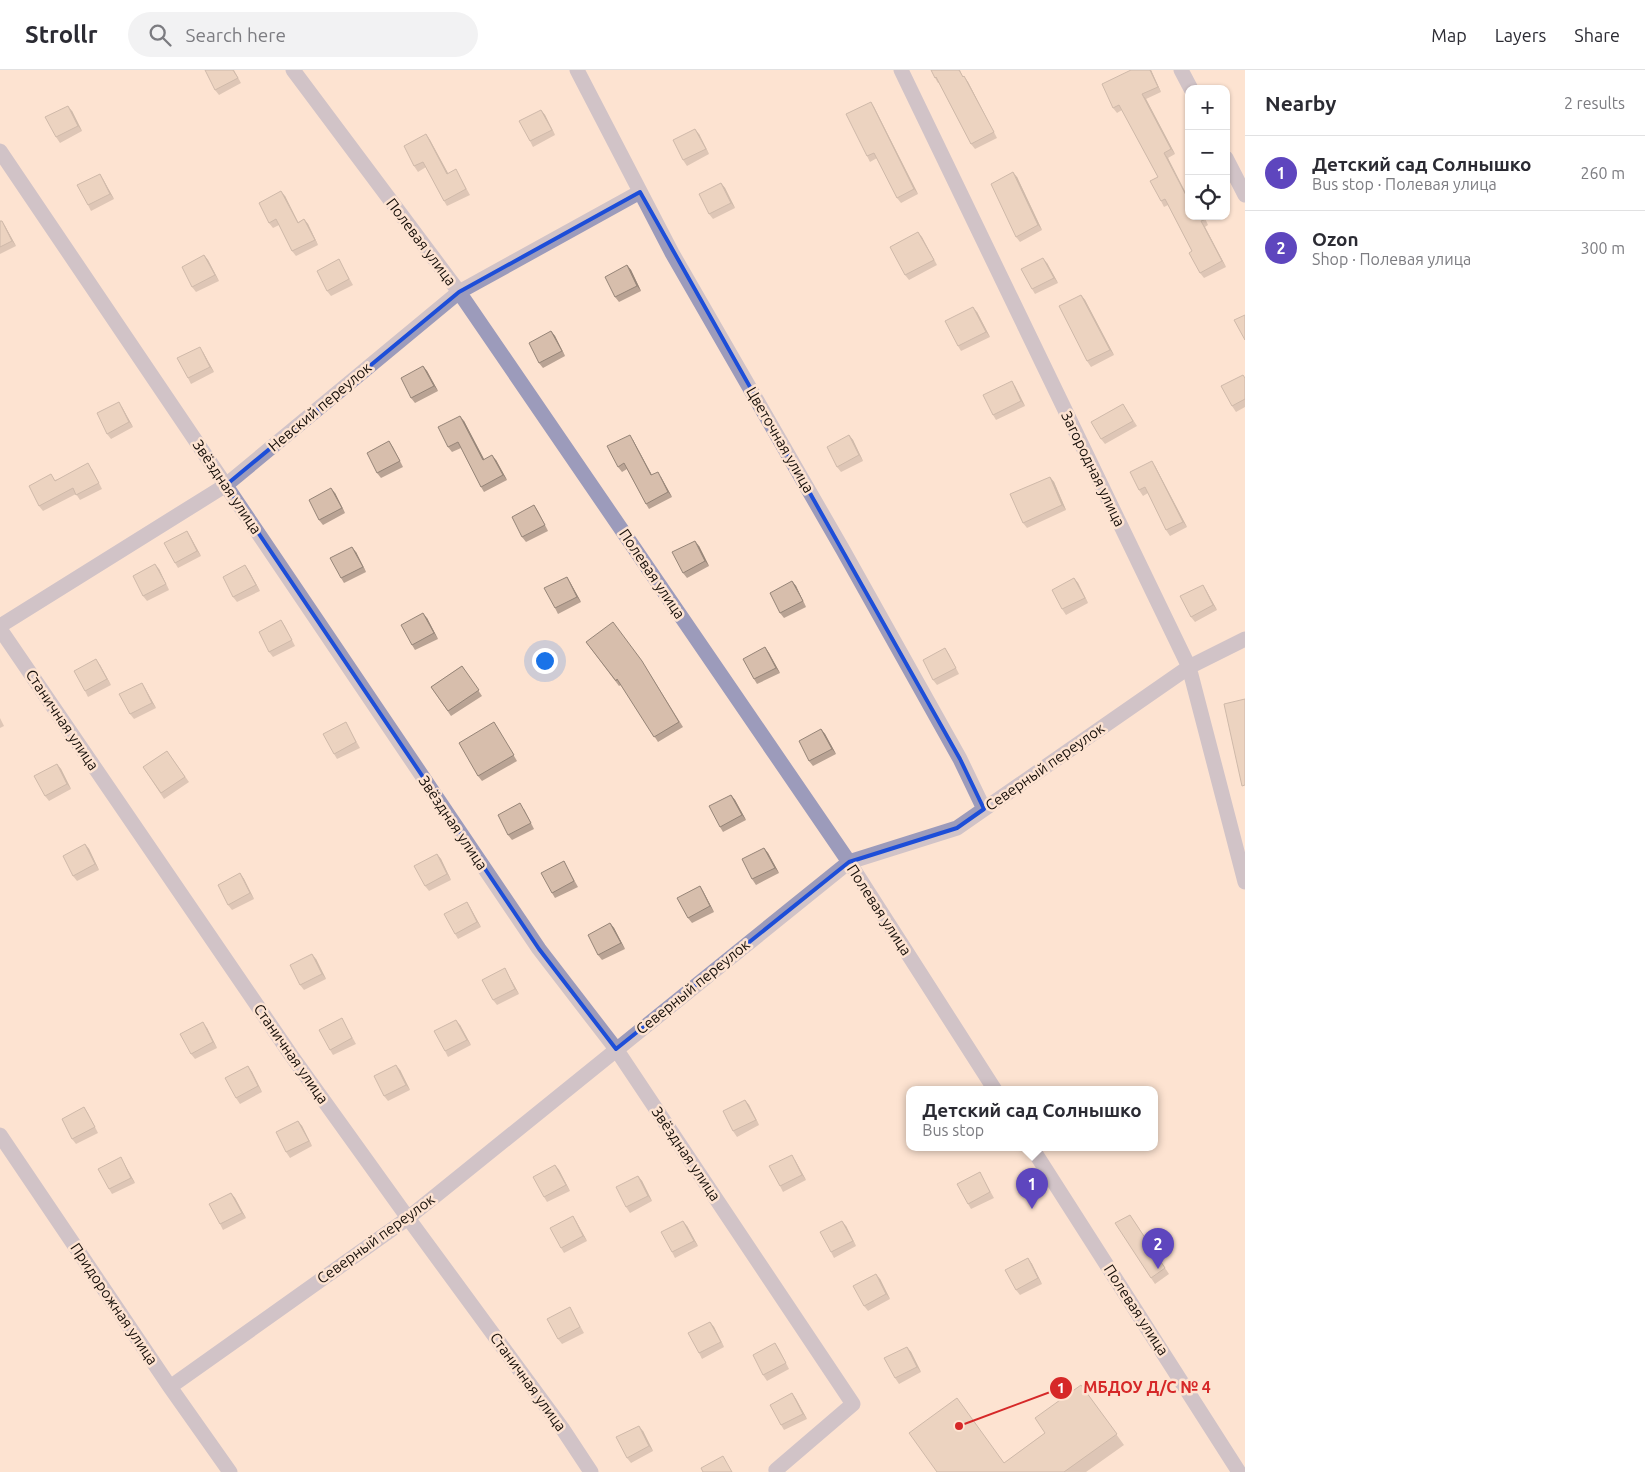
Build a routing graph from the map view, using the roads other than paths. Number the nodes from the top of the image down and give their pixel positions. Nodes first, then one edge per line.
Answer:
1 (293, 70) edge
2 (576, 70) edge
3 (901, 70) edge
4 (1181, 70) edge
5 (1189, 85) edge
6 (0, 151) edge
7 (1230, 166) edge
8 (640, 192) junction
9 (1245, 195) edge
10 (459, 292) junction
11 (226, 485) junction
12 (0, 628) edge
13 (1245, 639) edge
14 (1189, 667) junction
15 (984, 810) junction
16 (849, 862) junction
17 (1245, 882) edge
18 (616, 1049) junction
19 (992, 1086) edge
20 (0, 1134) edge
21 (1034, 1151) edge
22 (408, 1218) junction
23 (170, 1387) junction
24 (230, 1472) edge
25 (591, 1472) edge
26 (777, 1472) edge
27 (1240, 1472) edge

1 - 10 street, Полевая улица
2 - 8 street, Цветочная улица
3 - 14 street, Загородная улица
4 - 5 street
6 - 11 street, Звёздная улица
7 - 9 street
8 - 10 street, Невский переулок
8 - 15 street, Цветочная улица
10 - 11 street, Невский переулок
10 - 16 street, Полевая улица
11 - 12 street, Невский переулок
11 - 18 street, Звёздная улица
12 - 22 street, Станичная улица
13 - 14 street, Северный переулок
14 - 15 street, Северный переулок
14 - 17 street, Загородная улица
15 - 16 street, Северный переулок
16 - 18 street, Северный переулок
16 - 19 street, Полевая улица
18 - 22 street, Северный переулок
18 - 26 street, Звёздная улица
20 - 23 street, Придорожная улица
21 - 27 street, Полевая улица
22 - 23 street, Северный переулок
22 - 25 street, Станичная улица
23 - 24 street, Придорожная улица

